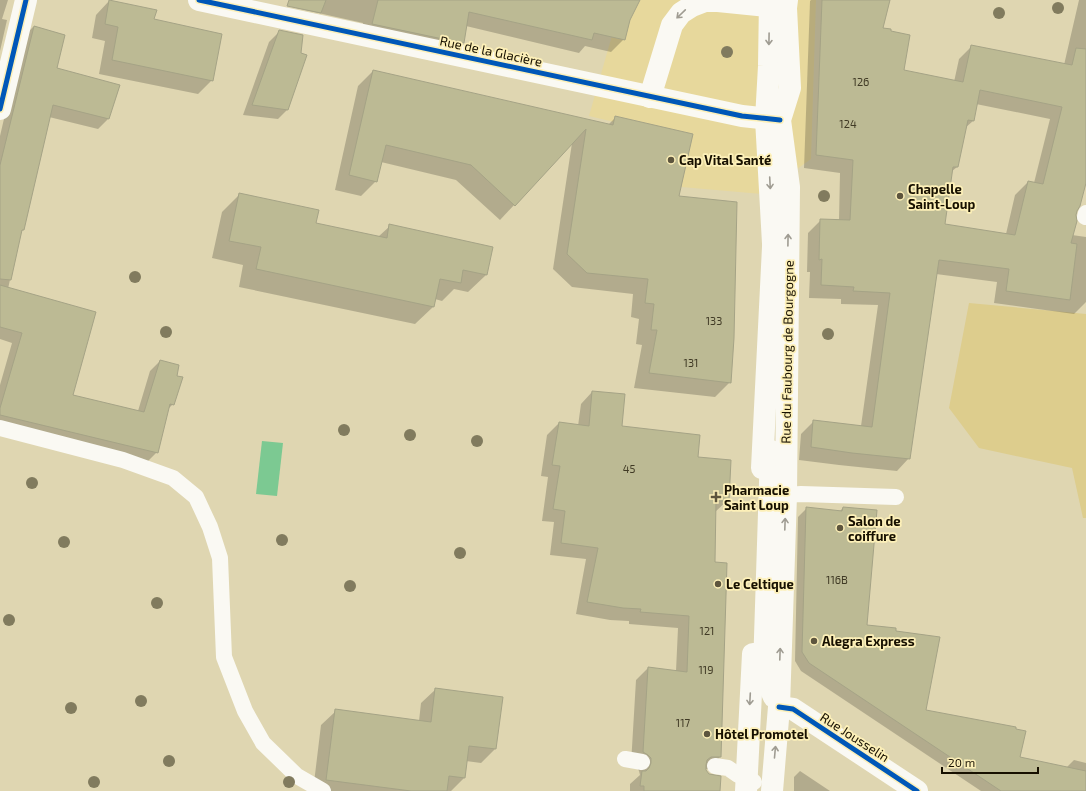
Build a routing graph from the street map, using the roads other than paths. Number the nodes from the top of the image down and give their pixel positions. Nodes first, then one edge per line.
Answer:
1 (26, 0) edge
2 (199, 0) edge
3 (778, 4) edge
4 (650, 97) junction
5 (1, 98) edge
6 (773, 119) junction
7 (773, 241) junction
8 (0, 428) edge
9 (786, 495) junction
10 (896, 497) dead end
11 (778, 707) junction
12 (625, 759) dead end
13 (642, 762) dead end
14 (715, 766) dead end
15 (750, 786) edge
16 (323, 791) edge
17 (772, 791) edge
18 (917, 791) edge

1 - 5 main road
2 - 4 main road, Rue de la Glacière
3 -> 4 main road
3 - 6 main road, Rue du Faubourg de Bourgogne
4 - 6 main road, Rue de la Glacière
6 -> 7 main road, Rue du Faubourg de Bourgogne
9 -> 6 main road, Rue du Faubourg de Bourgogne
7 - 11 main road, Rue du Faubourg de Bourgogne
7 -> 15 main road, Rue du Faubourg de Bourgogne
8 - 16 lane
9 - 10 lane
11 -> 9 main road, Rue du Faubourg de Bourgogne
17 -> 11 main road, Rue du Faubourg de Bourgogne
11 - 18 main road, Rue Jousselin
12 - 13 lane
14 - 15 lane

